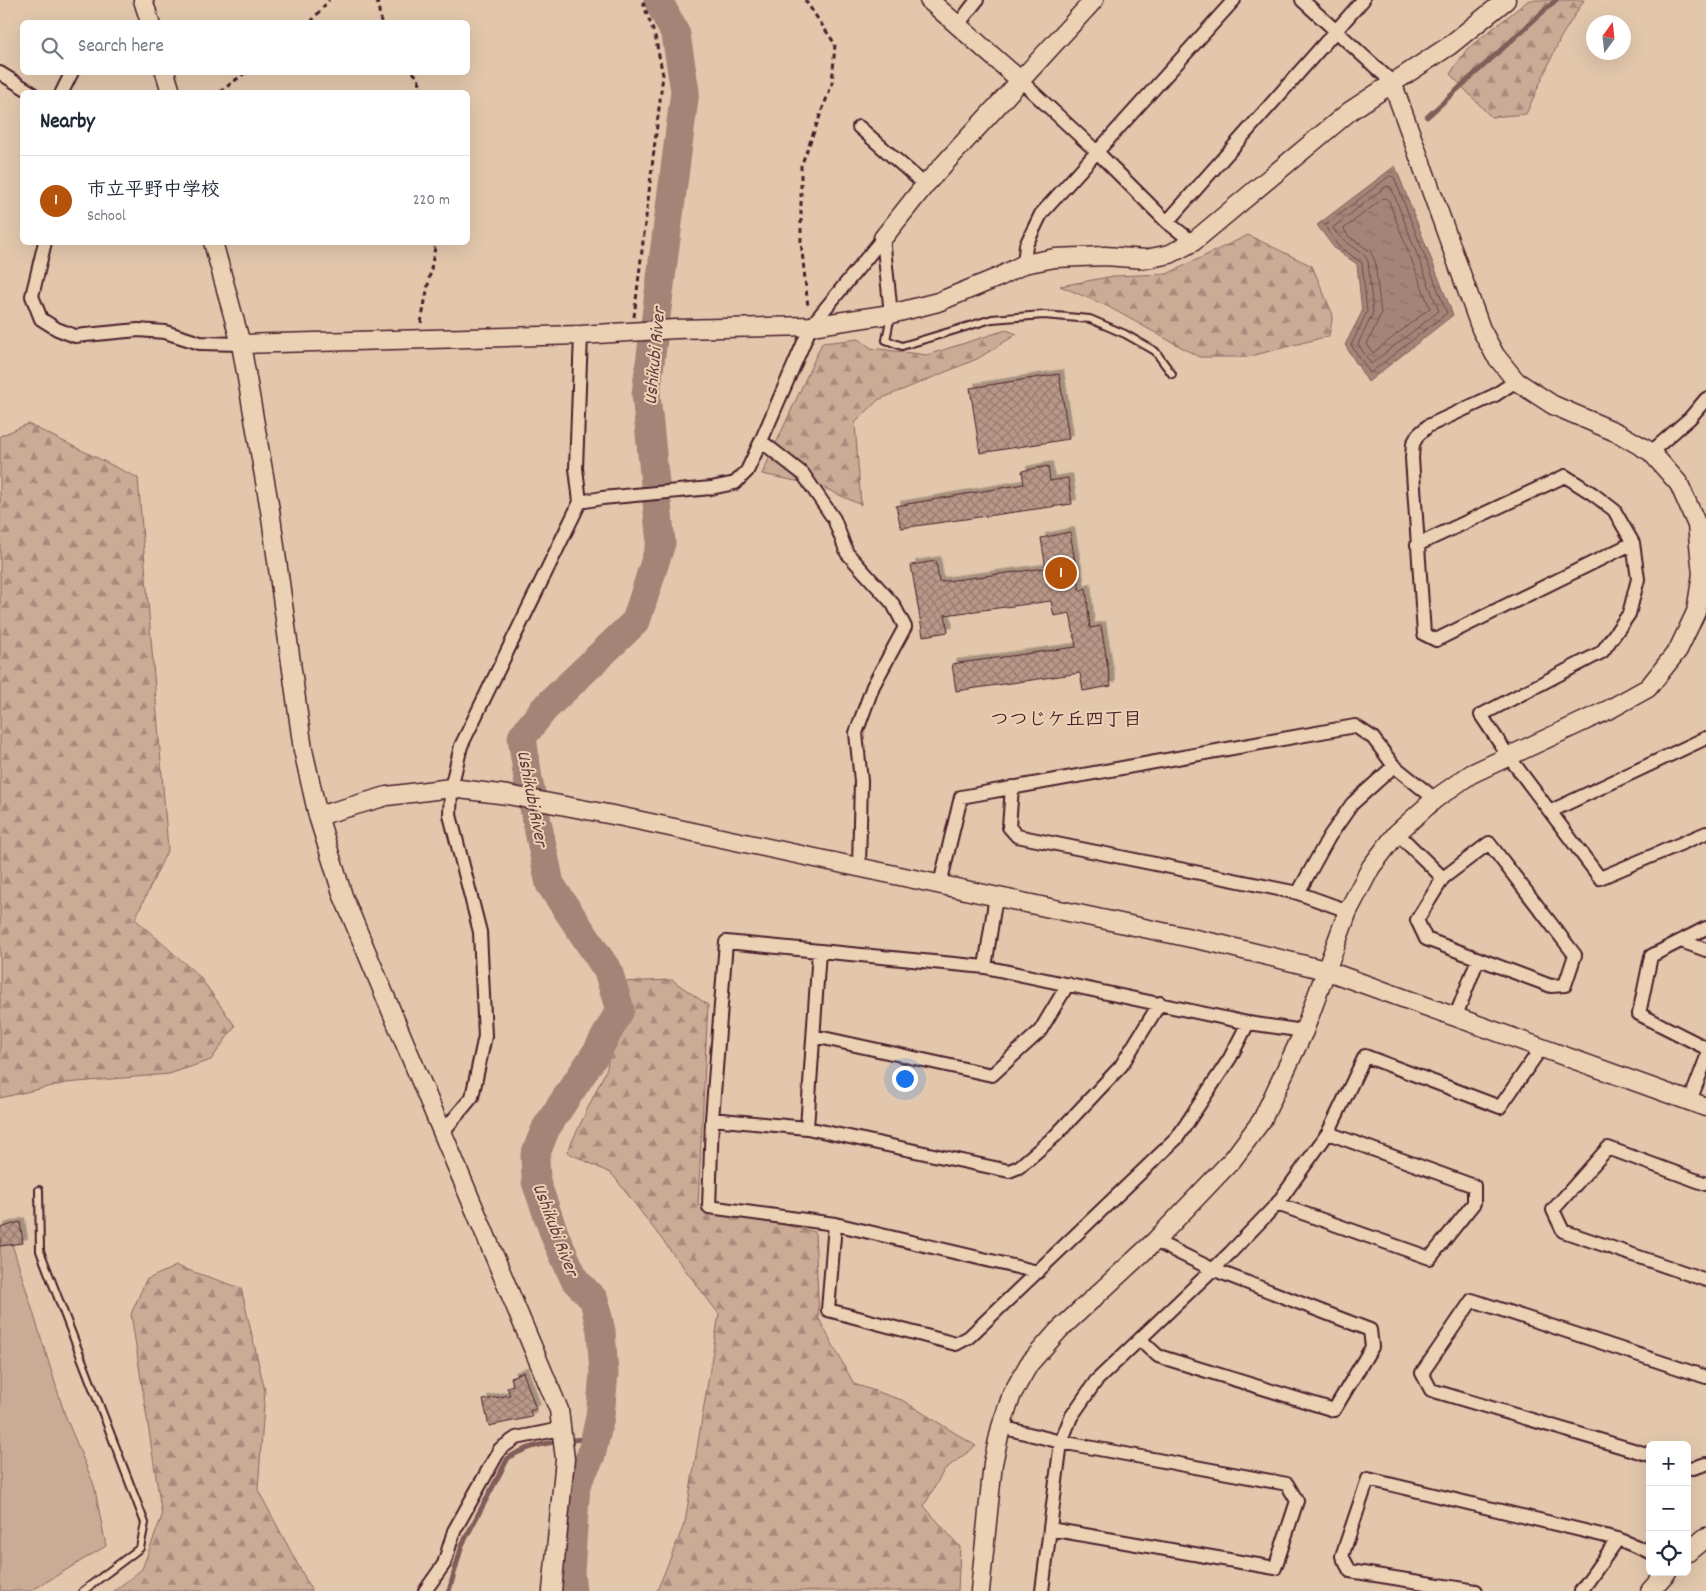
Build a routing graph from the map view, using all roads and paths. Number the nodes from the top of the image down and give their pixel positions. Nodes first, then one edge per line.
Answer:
1 (144, 0) edge
2 (329, 0) edge
3 (377, 0) edge
4 (642, 0) edge
5 (805, 0) edge
6 (929, 0) edge
7 (978, 0) edge
8 (1094, 0) edge
9 (1234, 0) edge
10 (1302, 0) edge
11 (1363, 0) edge
12 (1506, 0) edge
13 (149, 20) edge
14 (313, 20) edge
15 (382, 20) edge
16 (957, 26) junction
17 (1336, 30) junction
18 (0, 73) edge
19 (70, 75) edge
20 (166, 75) edge
21 (242, 75) edge
22 (416, 75) edge
23 (1021, 81) junction
24 (1392, 82) junction
25 (28, 90) edge
26 (63, 90) edge
27 (170, 90) edge
28 (223, 90) edge
29 (421, 90) edge
30 (859, 127) dead end
31 (1097, 152) junction
32 (925, 185) junction
33 (1166, 222) junction
34 (883, 238) junction
35 (1193, 242) junction
36 (43, 245) edge
37 (214, 245) edge
38 (435, 245) edge
39 (1024, 264) junction
40 (891, 314) junction
41 (811, 326) junction
42 (632, 332) junction
43 (581, 336) junction
44 (418, 340) junction
45 (241, 344) junction
46 (1172, 374) dead end
47 (1516, 380) junction
48 (1706, 399) edge
49 (761, 441) junction
50 (1651, 452) junction
51 (580, 502) junction
52 (1633, 543) junction
53 (1417, 545) junction
54 (1706, 738) edge
55 (1509, 757) junction
56 (1394, 766) junction
57 (1012, 787) junction
58 (451, 788) junction
59 (1435, 799) junction
60 (1551, 811) junction
61 (318, 816) junction
62 (1397, 833) junction
63 (1706, 833) edge
64 (859, 867) junction
65 (1443, 878) junction
66 (940, 884) junction
67 (1298, 894) junction
68 (996, 896) junction
69 (1348, 911) junction
70 (1706, 928) edge
71 (1681, 941) junction
72 (1706, 950) edge
73 (819, 951) junction
74 (1478, 959) junction
75 (984, 968) junction
76 (1325, 970) junction
77 (1068, 984) junction
78 (1160, 1003) junction
79 (1455, 1018) junction
80 (1248, 1023) junction
81 (1304, 1031) junction
82 (814, 1036) junction
83 (1542, 1047) junction
84 (1706, 1048) edge
85 (1706, 1059) edge
86 (1698, 1104) edge
87 (712, 1118) junction
88 (807, 1128) junction
89 (442, 1133) junction
90 (1328, 1133) junction
91 (1706, 1184) edge
92 (39, 1190) dead end
93 (1277, 1204) junction
94 (835, 1224) junction
95 (1155, 1241) junction
96 (1212, 1269) junction
97 (1038, 1272) junction
98 (1706, 1280) edge
99 (1140, 1339) junction
100 (1706, 1377) edge
101 (1001, 1427) junction
102 (561, 1429) junction
103 (1061, 1442) junction
104 (1646, 1454) edge
105 (1706, 1464) edge
106 (1691, 1468) edge
107 (1050, 1529) junction
108 (1706, 1537) edge
109 (1618, 1539) junction
110 (1646, 1550) edge
111 (1691, 1550) edge
112 (1663, 1576) edge
113 (83, 1591) edge
114 (425, 1591) edge
115 (552, 1591) edge
116 (980, 1591) edge
117 (1042, 1591) edge
118 (1476, 1591) edge
119 (1581, 1591) edge
120 (1650, 1591) edge

1 - 13 street
2 - 14 path
3 - 15 path
4 - 42 path
5 - 41 path
6 - 16 street
7 - 16 street
8 - 23 street
9 - 31 street
10 - 17 street
11 - 17 street
12 - 24 street
16 - 23 street
17 - 24 street
17 - 33 street
18 - 25 street
19 - 26 street
20 - 27 street
21 - 28 path
22 - 29 path
23 - 31 street
23 - 32 street
24 - 35 street
24 - 47 street
30 - 32 street
31 - 33 street
31 - 39 street
32 - 34 street
33 - 35 street
34 - 40 street
34 - 41 street
35 - 39 street
36 - 45 street
37 - 45 street
38 - 44 path
39 - 40 street
40 - 41 street
40 - 46 lane
41 - 42 street
41 - 49 street
42 - 43 street
43 - 44 street
43 - 51 street
44 - 45 street
45 - 61 street
47 - 50 street
47 - 53 street
48 - 50 street
49 - 51 street
49 - 64 street
50 - 55 street
51 - 58 street
52 - 53 street
52 - 53 street
52 - 55 street
54 - 60 street
55 - 59 street
55 - 60 street
56 - 57 street
56 - 59 street
56 - 67 street
57 - 66 street
57 - 67 street
58 - 61 street
58 - 64 street
58 - 89 street
59 - 62 street
60 - 63 street
61 - 89 street
62 - 65 street
62 - 69 street
64 - 66 street
65 - 74 street
65 - 74 street
66 - 68 street
67 - 69 street
68 - 75 street
68 - 76 street
69 - 76 street
70 - 71 street
71 - 72 street
71 - 84 street
73 - 75 street
73 - 82 street
73 - 87 street
74 - 79 street
75 - 77 street
76 - 79 street
76 - 81 street
77 - 78 street
77 - 82 street
78 - 80 street
78 - 88 street
79 - 83 street
80 - 81 street
80 - 97 street
81 - 95 street
82 - 88 street
83 - 86 street
83 - 90 street
85 - 86 street
87 - 88 street
87 - 94 street
89 - 102 street
90 - 93 street
90 - 93 street
91 - 98 street
92 - 113 lane
93 - 96 street
94 - 97 street
94 - 97 street
95 - 96 street
95 - 101 street
96 - 99 street
96 - 99 street
99 - 103 street
100 - 104 street
101 - 103 street
101 - 116 street
102 - 114 street
102 - 115 street
103 - 107 street
103 - 107 street
105 - 106 street
107 - 117 street
108 - 111 street
109 - 110 street
109 - 118 street
109 - 119 street
112 - 120 street

